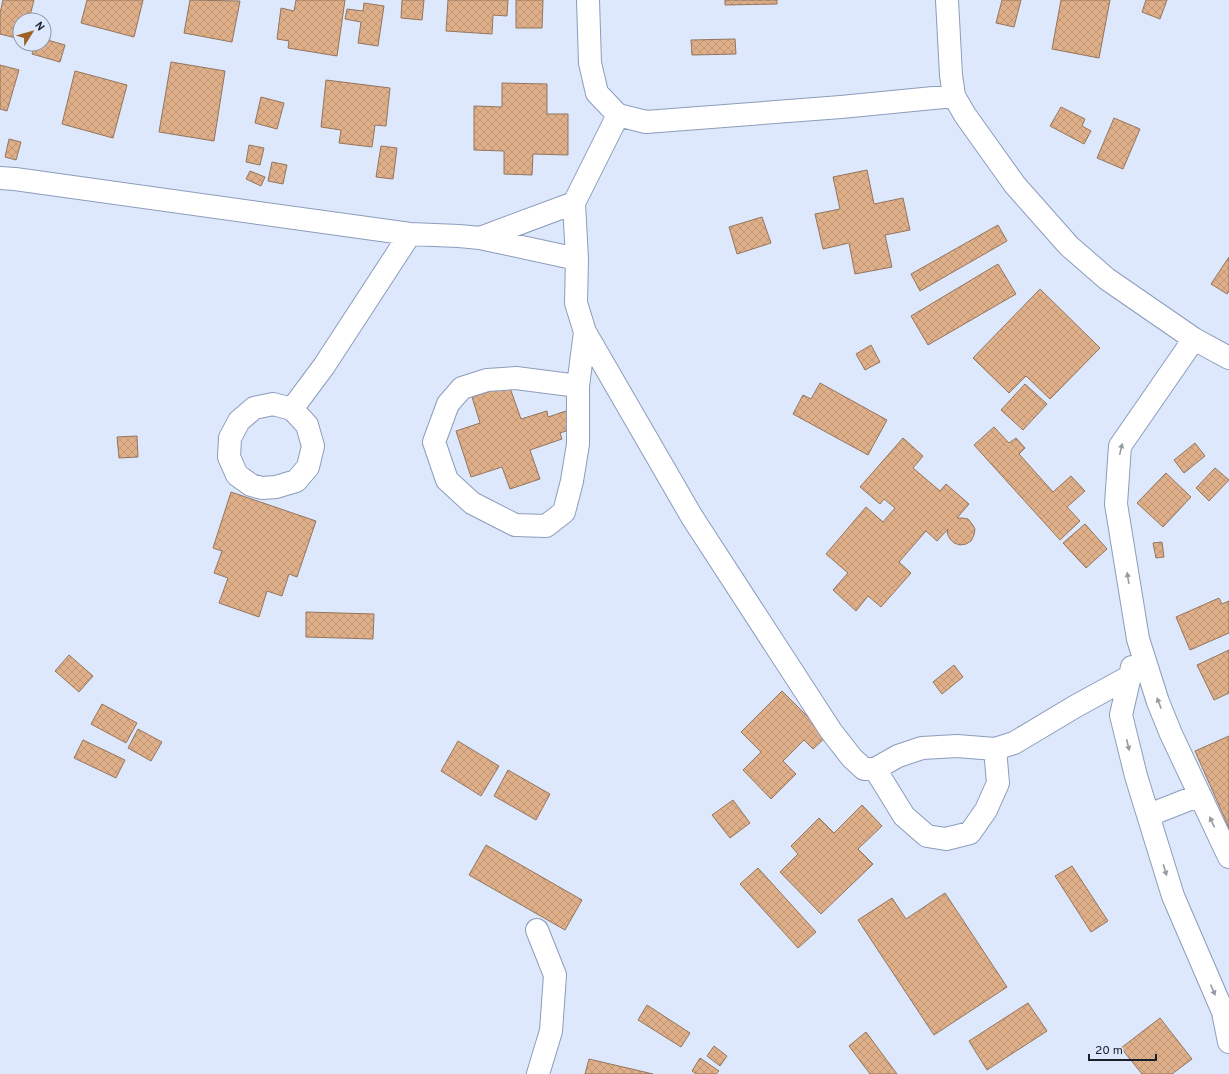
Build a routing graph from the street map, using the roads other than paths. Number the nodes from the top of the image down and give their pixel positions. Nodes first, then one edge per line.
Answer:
1 (588, 0) edge
2 (946, 0) edge
3 (954, 96) junction
4 (618, 115) junction
5 (0, 178) edge
6 (574, 202) junction
7 (410, 234) junction
8 (480, 238) junction
9 (577, 259) junction
10 (584, 332) junction
11 (1194, 340) junction
12 (1229, 358) edge
13 (578, 386) junction
14 (292, 409) dead end
15 (1138, 639) junction
16 (1129, 677) junction
17 (995, 749) junction
18 (875, 769) junction
19 (1200, 795) junction
20 (1149, 815) junction
21 (1229, 857) edge
22 (537, 930) dead end
23 (1229, 1042) edge
24 (538, 1074) edge

1 - 4 street
2 - 3 street
3 - 4 street
3 - 11 street
4 - 6 street
5 - 7 street
6 - 8 street
6 - 9 street
7 - 8 street
7 - 14 street
8 - 9 street
9 - 10 street
10 - 13 street
10 - 18 street
11 - 12 street
15 -> 11 street
13 - 13 street
15 - 16 street
19 -> 15 street
16 - 17 street
16 -> 20 street
17 - 18 street
17 - 18 street
19 - 20 street
21 -> 19 street
20 -> 23 street
22 - 24 street

